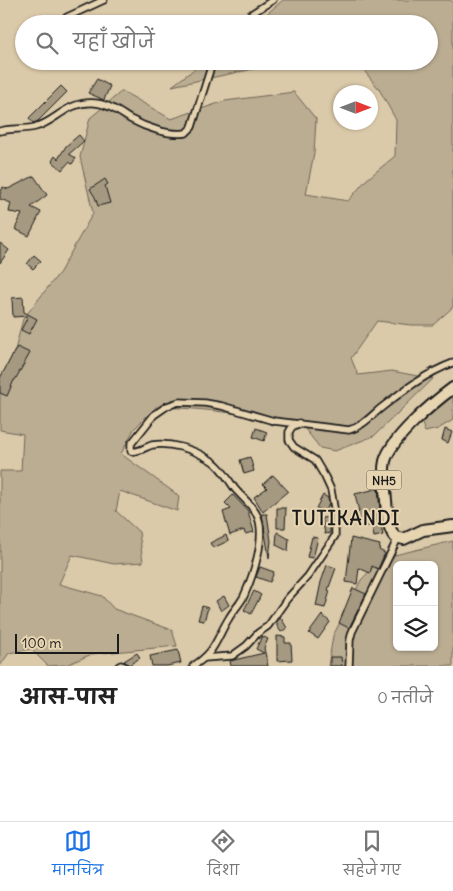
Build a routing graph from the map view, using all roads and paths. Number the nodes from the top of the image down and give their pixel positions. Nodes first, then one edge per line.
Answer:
1 (104, 0) edge
2 (273, 0) edge
3 (71, 15) edge
4 (250, 15) edge
5 (210, 70) edge
6 (0, 131) edge
7 (453, 362) edge
8 (453, 388) edge
9 (300, 423) junction
10 (453, 526) edge
11 (398, 538) junction
12 (204, 658) junction
13 (119, 666) edge
14 (124, 666) edge
15 (193, 666) edge
16 (349, 666) edge

1 - 3 street
2 - 4 street
5 - 6 street
7 - 9 street
8 - 11 highway, NH5
9 - 12 street
9 - 12 street
10 - 11 highway
11 - 16 street
12 - 15 street
13 - 14 street

